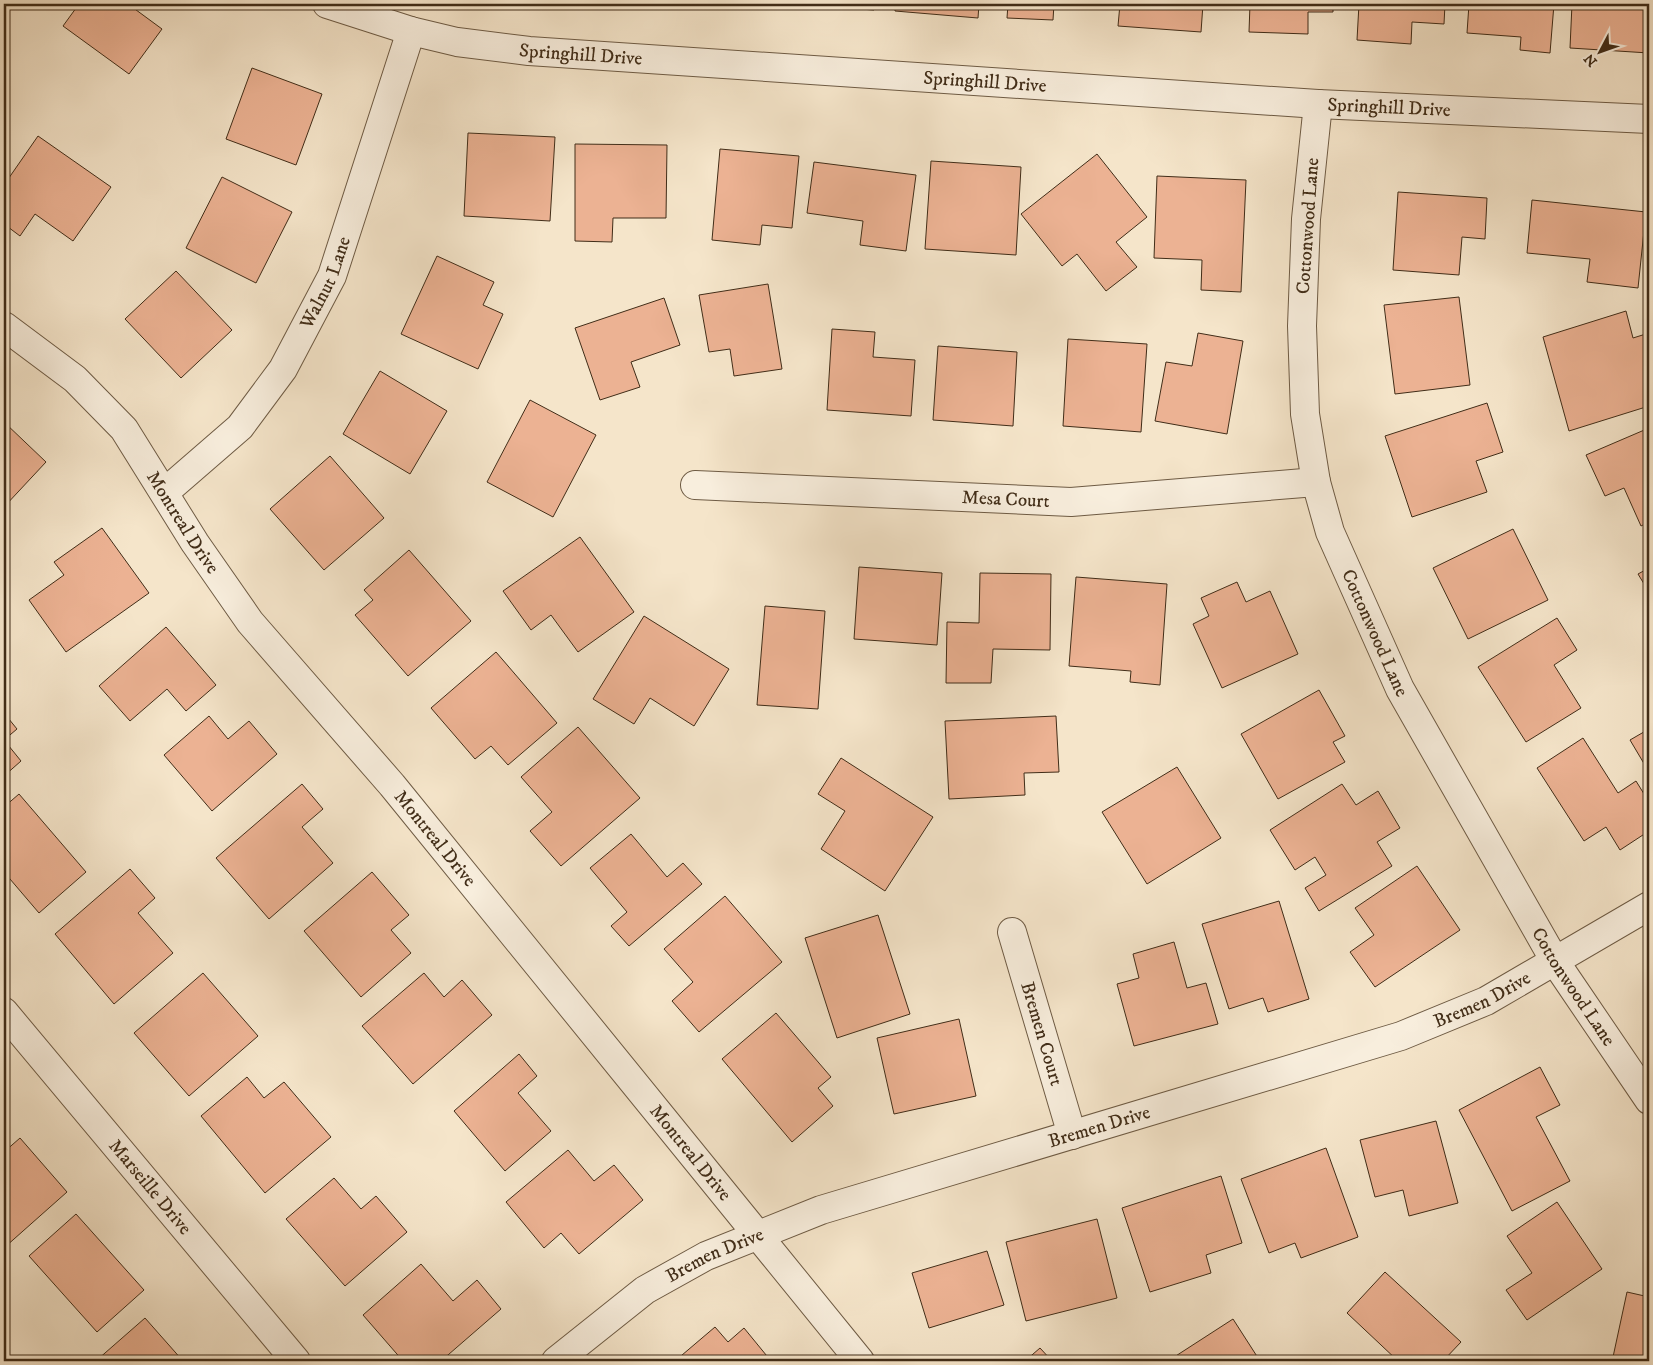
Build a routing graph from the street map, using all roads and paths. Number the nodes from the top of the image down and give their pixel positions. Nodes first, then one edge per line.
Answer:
1 (327, 4) edge
2 (411, 31) junction
3 (1318, 104) junction
4 (1649, 119) edge
5 (4, 326) edge
6 (1316, 482) junction
7 (695, 485) dead end
8 (165, 492) junction
9 (1649, 906) edge
10 (1012, 932) dead end
11 (1556, 963) junction
12 (4, 1012) edge
13 (1649, 1100) edge
14 (1072, 1135) junction
15 (758, 1236) junction
16 (296, 1361) edge
17 (556, 1361) edge
18 (860, 1361) edge

1 - 2 street, Springhill Drive
2 - 3 street, Springhill Drive
2 - 8 street, Walnut Lane
3 - 4 street, Springhill Drive
3 - 6 street, Cottonwood Lane
5 - 8 street, Montreal Drive
6 - 7 street, Mesa Court
6 - 11 street, Cottonwood Lane
8 - 15 street, Montreal Drive
9 - 11 street, Bremen Drive
10 - 14 street, Bremen Court
11 - 13 street, Cottonwood Lane
11 - 14 street, Bremen Drive
12 - 16 street, Marseille Drive
14 - 15 street, Bremen Drive
15 - 17 street, Bremen Drive
15 - 18 street, Montreal Drive

